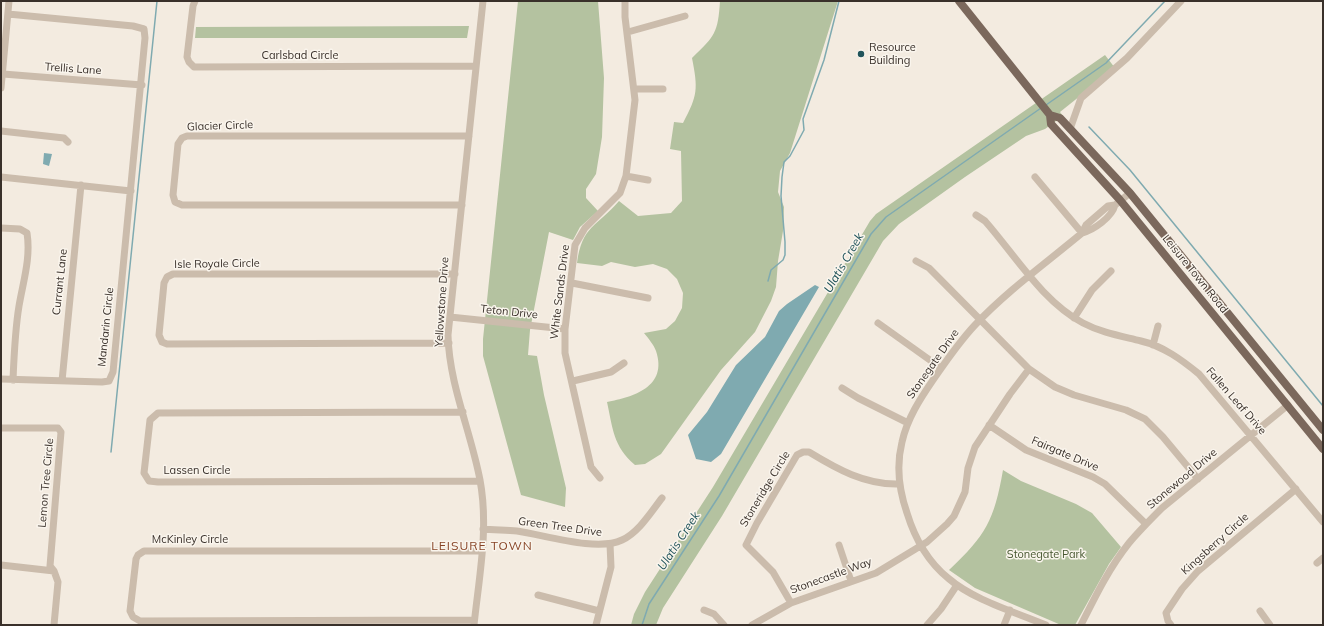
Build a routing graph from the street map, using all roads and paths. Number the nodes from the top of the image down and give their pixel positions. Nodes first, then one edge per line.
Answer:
1 (9, 1) edge
2 (195, 1) edge
3 (483, 1) edge
4 (625, 1) edge
5 (959, 1) edge
6 (1181, 1) edge
7 (8, 14) junction
8 (685, 16) dead end
9 (628, 32) junction
10 (476, 66) junction
11 (3, 74) junction
12 (142, 85) junction
13 (1, 88) edge
14 (635, 89) junction
15 (663, 89) dead end
16 (1050, 115) junction
17 (1070, 129) junction
18 (1, 131) edge
19 (469, 136) junction
20 (68, 142) dead end
21 (626, 176) junction
22 (1, 177) edge
23 (1035, 177) dead end
24 (648, 180) dead end
25 (81, 185) junction
26 (131, 191) junction
27 (1130, 193) junction
28 (1118, 203) junction
29 (462, 205) junction
30 (976, 215) dead end
31 (1, 228) edge
32 (1082, 233) junction
33 (916, 261) dead end
34 (1111, 271) dead end
35 (455, 274) junction
36 (1030, 276) junction
37 (572, 283) junction
38 (648, 298) dead end
39 (450, 317) junction
40 (1074, 318) junction
41 (981, 319) junction
42 (878, 323) dead end
43 (1158, 326) dead end
44 (565, 329) junction
45 (449, 343) junction
46 (1153, 345) junction
47 (624, 363) dead end
48 (940, 368) junction
49 (1029, 369) junction
50 (1, 379) edge
51 (13, 380) junction
52 (573, 380) junction
53 (62, 381) junction
54 (842, 388) dead end
55 (1288, 405) junction
56 (463, 412) junction
57 (908, 423) junction
58 (989, 425) junction
59 (1, 428) edge
60 (1323, 430) edge
61 (1252, 435) junction
62 (1323, 449) edge
63 (600, 478) dead end
64 (1198, 479) junction
65 (480, 481) junction
66 (899, 484) junction
67 (1296, 489) junction
68 (662, 498) dead end
69 (1323, 522) edge
70 (1146, 524) junction
71 (483, 529) junction
72 (610, 544) junction
73 (839, 545) dead end
74 (920, 546) junction
75 (482, 551) junction
76 (1, 565) edge
77 (54, 571) junction
78 (851, 581) junction
79 (957, 585) junction
80 (538, 595) dead end
81 (791, 602) junction
82 (704, 610) dead end
83 (1010, 610) junction
84 (599, 611) junction
85 (1260, 611) dead end
86 (474, 622) edge
87 (54, 625) edge
88 (596, 625) edge
89 (724, 625) edge
90 (752, 625) edge
91 (927, 625) edge
92 (1004, 625) edge
93 (1046, 625) edge
94 (1081, 625) edge
95 (1171, 625) edge
96 (1270, 625) edge

1 - 7 street
2 - 10 street, Carlsbad Circle
3 - 10 street, Yellowstone Drive
4 - 9 street, White Sands Drive
5 - 16 main road, Leisure Town Road
6 - 17 street
7 - 11 street
7 - 12 street, Mandarin Circle
8 - 9 street
9 - 14 street, White Sands Drive
10 - 19 street, Yellowstone Drive
11 - 12 street, Trellis Lane
11 - 13 street
12 - 26 street, Mandarin Circle
14 - 15 street
14 - 21 street, White Sands Drive
16 - 17 main road, Leisure Town Road
16 - 28 main road, Leisure Town Road
17 - 27 main road, Leisure Town Road
18 - 20 street
19 - 29 street, Yellowstone Drive
19 - 29 street, Glacier Circle
21 - 24 street
21 - 37 street, White Sands Drive
22 - 25 street
23 - 32 street
25 - 26 street
25 - 53 street, Currant Lane
26 - 53 street, Mandarin Circle
27 - 28 street, Stonegate Drive
27 - 60 main road, Leisure Town Road
28 - 32 street, Stonegate Drive
28 - 55 main road, Leisure Town Road
29 - 35 street, Yellowstone Drive
30 - 36 street, Fallen Leaf Drive
31 - 51 street
32 - 36 street, Stonegate Drive
33 - 41 street
34 - 40 street
35 - 39 street, Yellowstone Drive
35 - 45 street, Isle Royale Circle
36 - 40 street, Fallen Leaf Drive
36 - 41 street, Stonegate Drive
37 - 38 street
37 - 44 street, White Sands Drive
39 - 44 street, Teton Drive
39 - 45 street, Yellowstone Drive
40 - 46 street, Fallen Leaf Drive
41 - 48 street, Stonegate Drive
41 - 49 street
42 - 48 street
43 - 46 street
44 - 52 street, White Sands Drive
45 - 56 street, Yellowstone Drive
46 - 61 street, Fallen Leaf Drive
47 - 52 street
48 - 57 street, Stonegate Drive
49 - 58 street, Stonecastle Way
49 - 64 street
50 - 51 street, Mandarin Circle
51 - 53 street, Mandarin Circle
52 - 63 street, White Sands Drive
54 - 57 street
55 - 61 street, Stonewood Drive
55 - 62 main road, Leisure Town Road
56 - 65 street, Yellowstone Drive
56 - 65 street, Lassen Circle
57 - 66 street, Stonegate Drive
58 - 70 street, Fairgate Drive
58 - 74 street, Stonecastle Way
59 - 77 street, Lemon Tree Circle
61 - 64 street, Stonewood Drive
61 - 67 street, Fallen Leaf Drive
64 - 70 street, Stonewood Drive
65 - 71 street, Yellowstone Drive
66 - 74 street, Stonegate Drive
66 - 81 street, Stoneridge Circle
67 - 69 street, Fallen Leaf Drive
67 - 95 street, Kingsberry Circle
68 - 72 street, Green Tree Drive
70 - 94 street, Stonewood Drive
71 - 72 street, Green Tree Drive
71 - 75 street, Yellowstone Drive
72 - 84 street
73 - 78 street
74 - 78 street, Stonecastle Way
74 - 79 street, Stonegate Drive
75 - 86 street, Yellowstone Drive
75 - 86 street, McKinley Circle
76 - 77 street
77 - 87 street, Lemon Tree Circle
78 - 81 street, Stonecastle Way
79 - 83 street, Stonegate Drive
79 - 91 street
80 - 84 street
81 - 90 street, Stonecastle Way
82 - 89 street
83 - 92 street
83 - 93 street, Stonegate Drive
84 - 88 street
85 - 96 street

